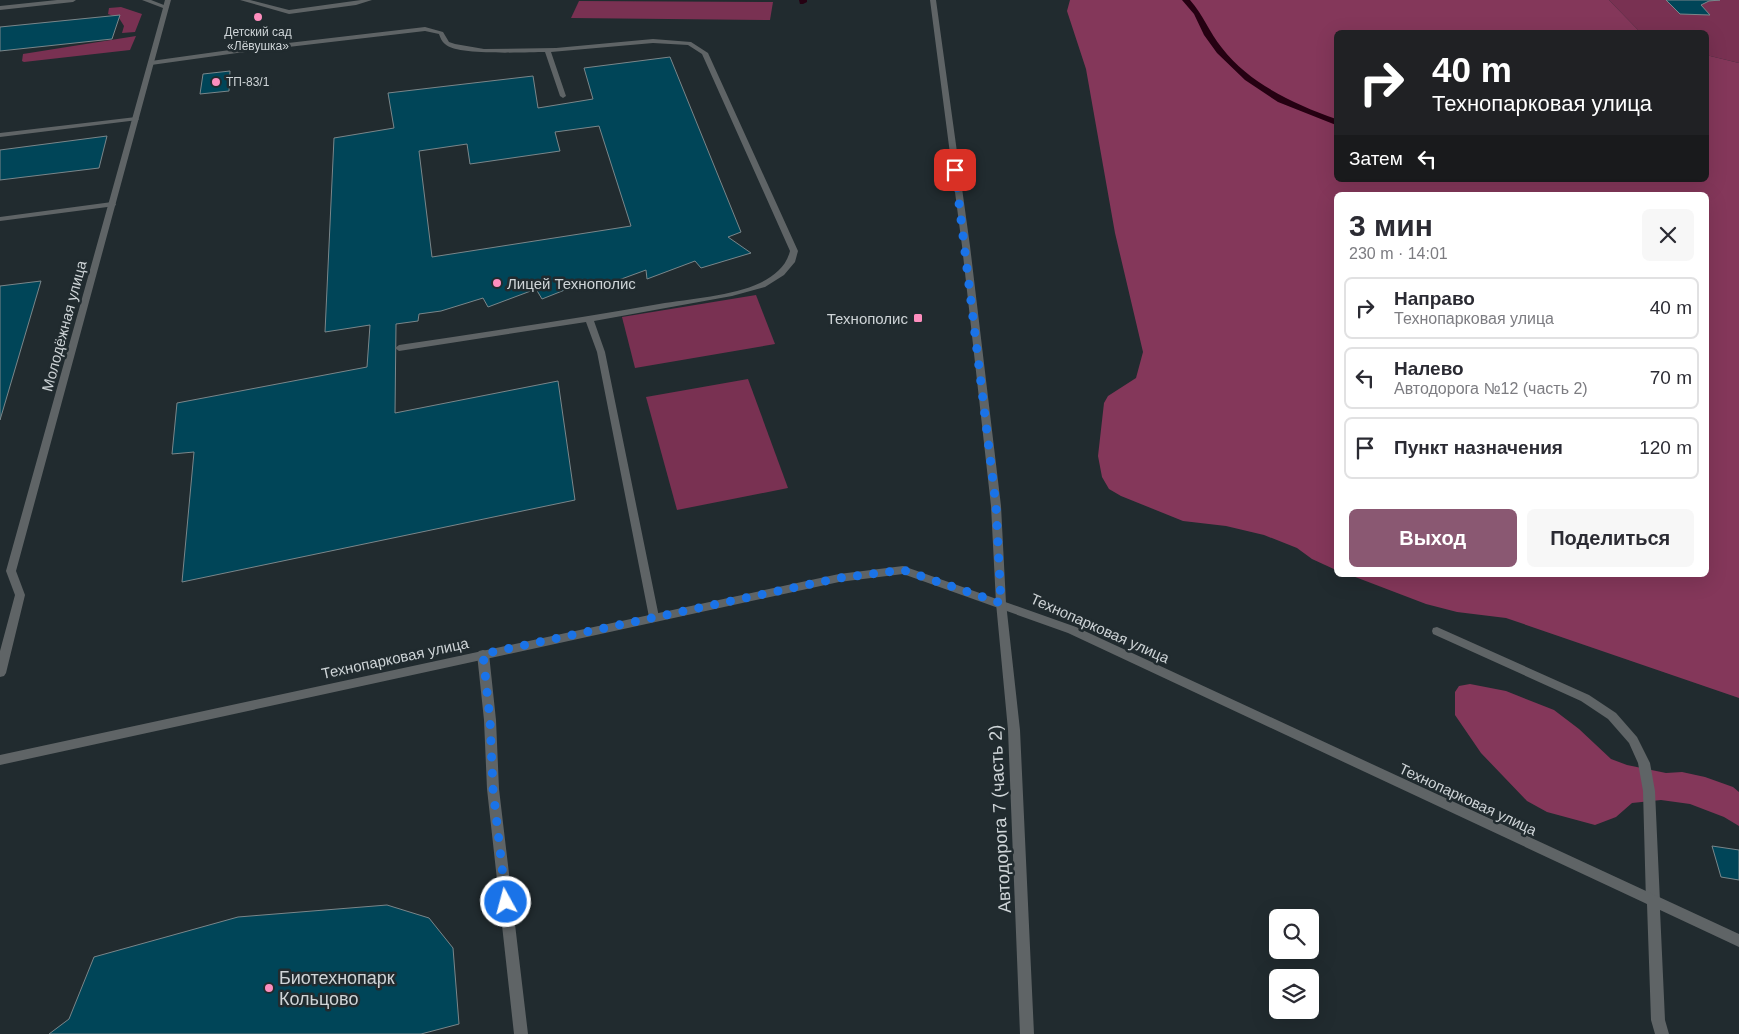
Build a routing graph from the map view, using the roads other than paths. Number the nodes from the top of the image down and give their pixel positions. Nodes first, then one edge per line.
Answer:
1 (73, 0) edge
2 (145, 0) edge
3 (243, 0) edge
4 (369, 0) edge
5 (933, 0) edge
6 (167, 4) edge
7 (0, 8) edge
8 (547, 50) junction
9 (151, 63) junction
10 (563, 96) dead end
11 (136, 119) junction
12 (0, 135) edge
13 (112, 204) junction
14 (0, 219) edge
15 (589, 319) junction
16 (399, 348) dead end
17 (1001, 603) junction
18 (654, 617) junction
19 (1437, 631) dead end
20 (483, 654) junction
21 (0, 673) edge
22 (0, 760) edge
23 (1653, 902) junction
24 (1739, 941) edge
25 (521, 1034) edge
26 (1027, 1034) edge
27 (1662, 1034) edge

1 - 7 street
2 - 6 street, Молодёжная улица
3 - 4 street
5 - 17 street, Автодорога 7 (часть 2)
6 - 9 street, Молодёжная улица
8 - 9 street
8 - 10 street
8 - 15 street
9 - 11 street, Молодёжная улица
11 - 12 street
11 - 13 street, Молодёжная улица
13 - 14 street
13 - 21 street, Молодёжная улица
15 - 16 street
15 - 18 street
17 - 18 street, Технопарковая улица
17 - 23 street, Технопарковая улица
17 - 26 street, Автодорога 7 (часть 2)
18 - 20 street, Технопарковая улица
19 - 23 street
20 - 22 street, Технопарковая улица
20 - 25 street
23 - 24 street, Технопарковая улица
23 - 27 street

